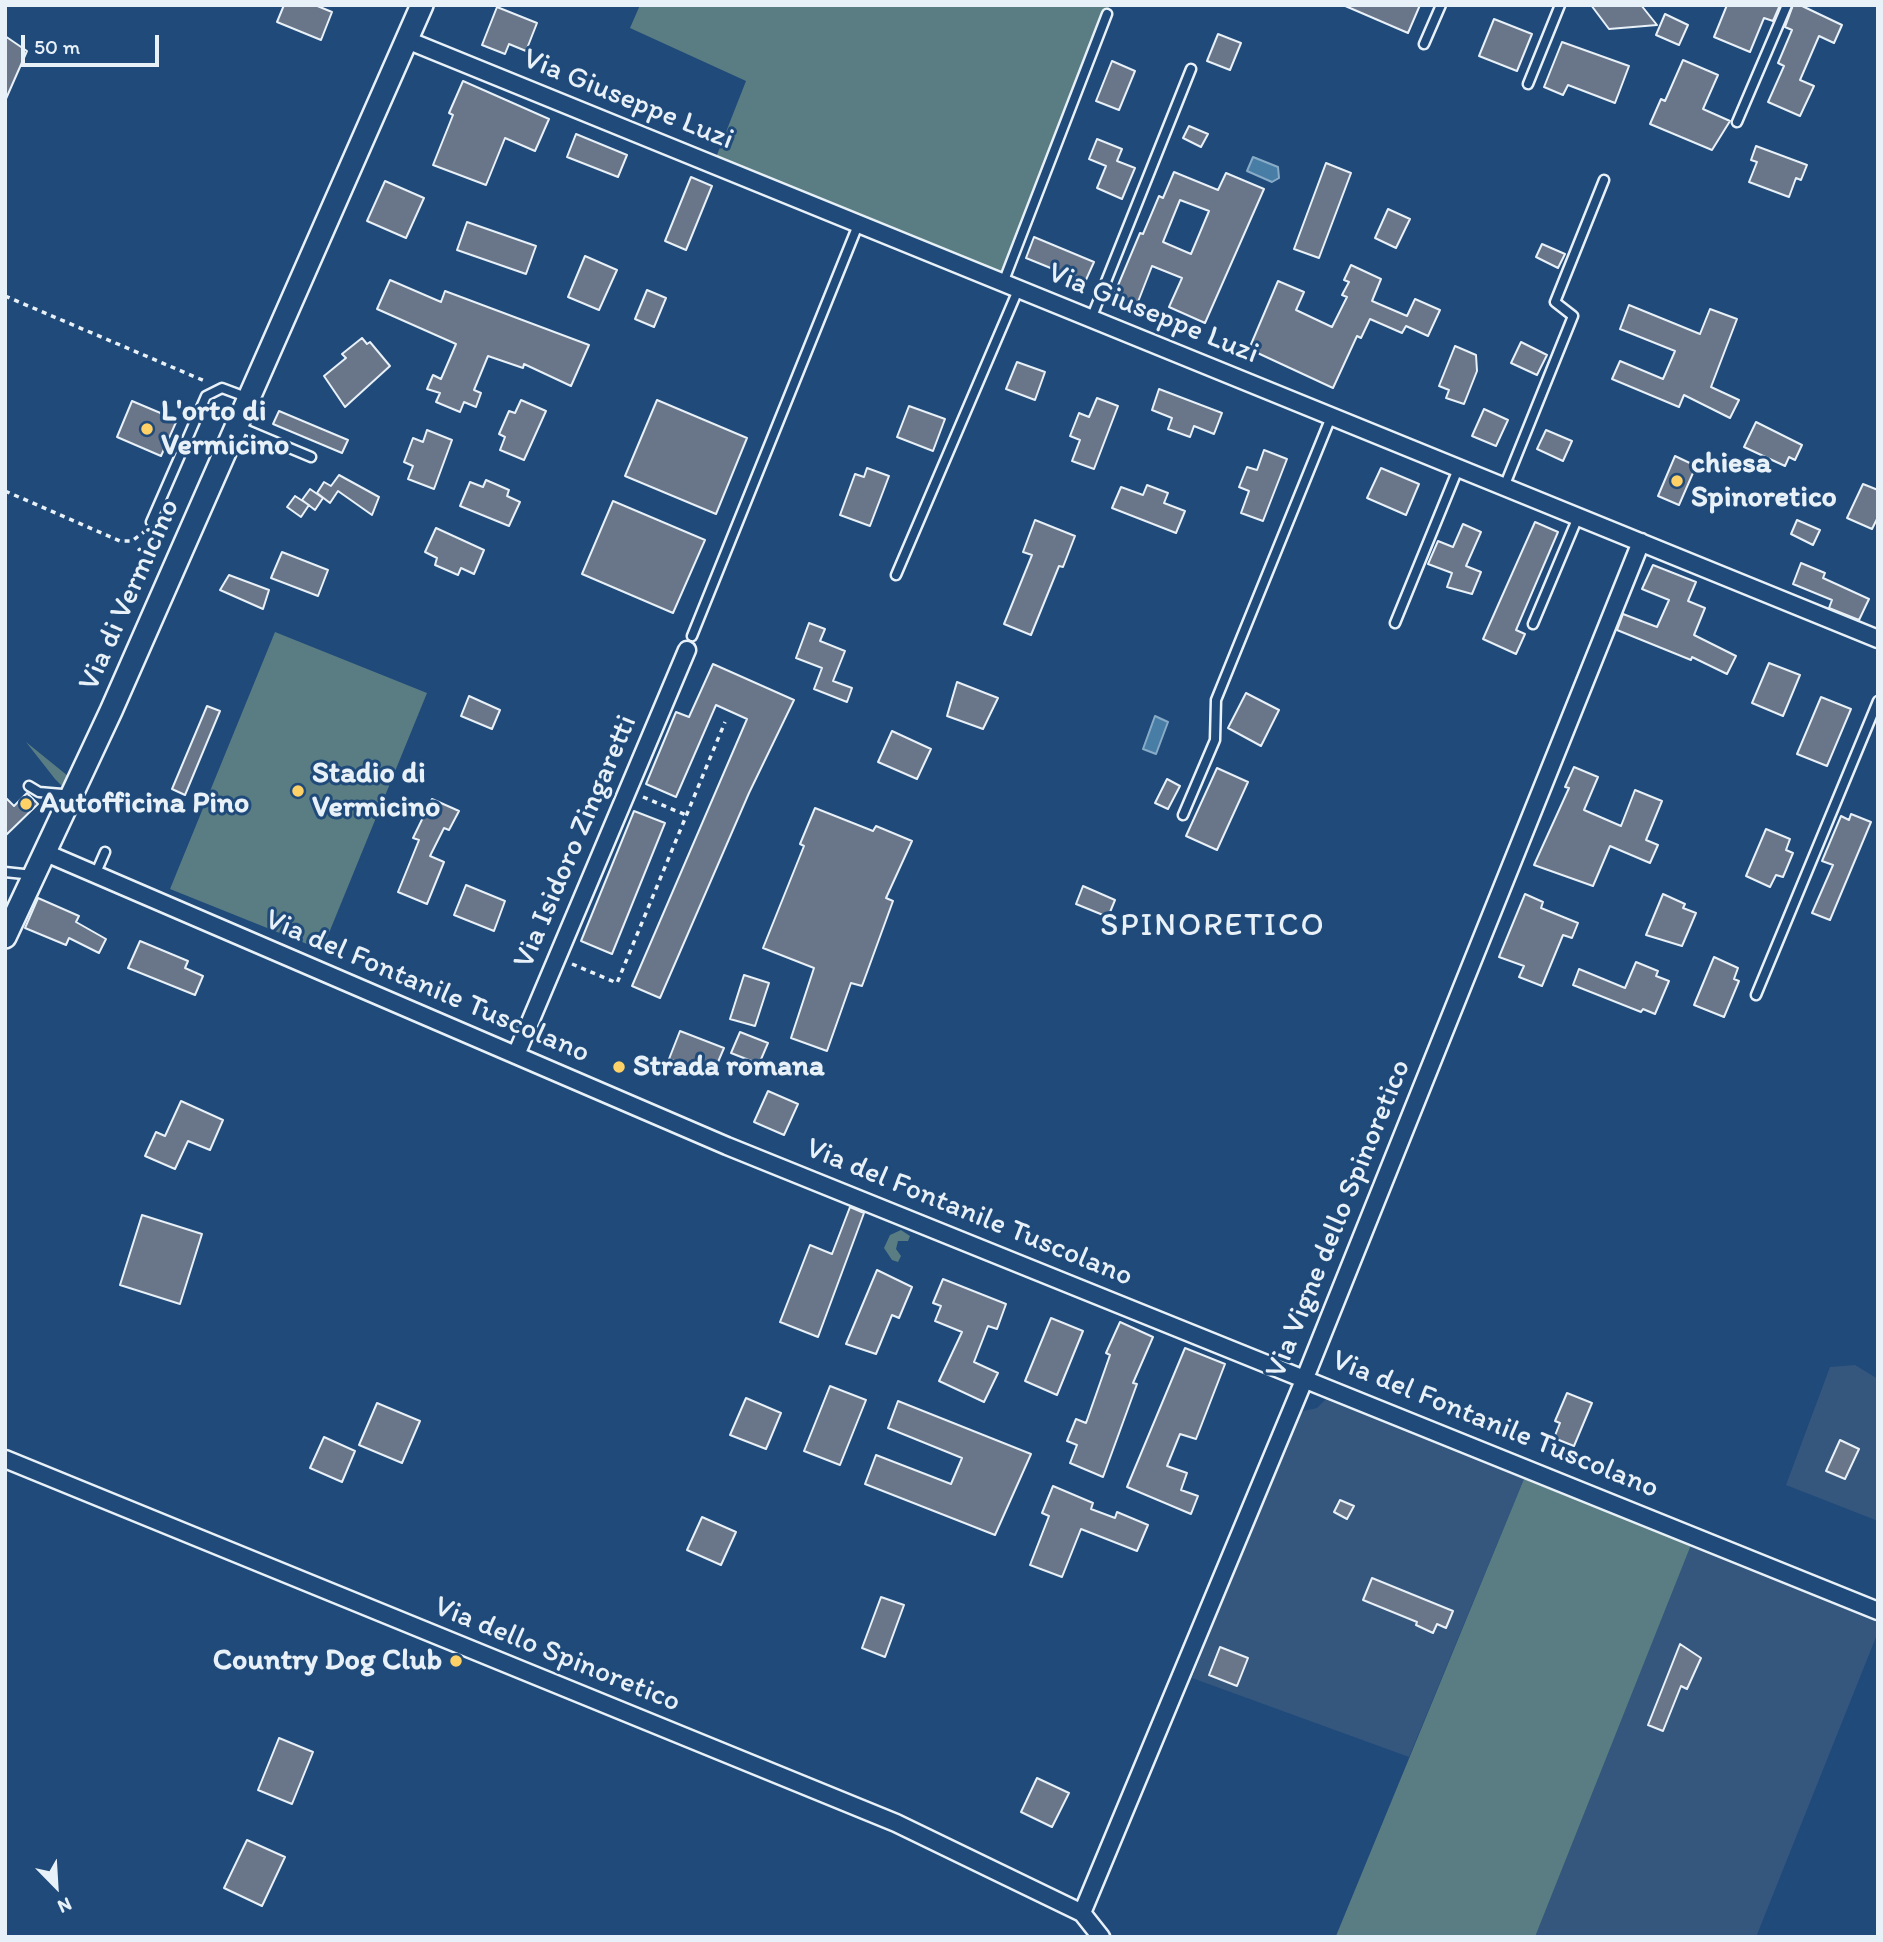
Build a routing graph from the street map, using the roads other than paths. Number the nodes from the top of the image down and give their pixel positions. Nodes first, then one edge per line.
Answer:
1 (422, 5) edge
2 (1441, 5) edge
3 (1560, 5) edge
4 (1787, 5) edge
5 (1107, 14) dead end
6 (407, 40) junction
7 (1424, 44) dead end
8 (1191, 69) dead end
9 (1528, 84) dead end
10 (1737, 122) dead end
11 (1604, 180) dead end
12 (858, 225) junction
13 (1003, 283) junction
14 (1018, 290) junction
15 (1091, 319) junction
16 (249, 398) junction
17 (1331, 417) junction
18 (237, 426) junction
19 (311, 457) dead end
20 (1458, 469) junction
21 (1504, 487) junction
22 (1578, 517) junction
23 (151, 522) road end
24 (1641, 542) junction
25 (895, 575) dead end
26 (1395, 623) dead end
27 (1533, 624) dead end
28 (1878, 639) edge
29 (690, 643) joint
30 (1878, 701) edge
31 (29, 786) dead end
32 (62, 794) dead end
33 (1183, 815) dead end
34 (105, 852) dead end
35 (46, 853) junction
36 (5, 872) edge
37 (36, 875) junction
38 (95, 875) junction
39 (5, 937) edge
40 (1756, 995) dead end
41 (516, 1055) junction
42 (1306, 1378) junction
43 (5, 1459) edge
44 (1878, 1611) edge
45 (1082, 1913) junction
46 (1101, 1937) edge

1 - 6 main road, Via di Vermicino
2 - 7 lane
3 - 9 lane
4 - 10 lane
5 - 13 lane
6 - 12 street, Via Giuseppe Luzi
6 - 16 main road, Via di Vermicino
8 - 15 lane
11 - 21 lane
12 - 13 street, Via Giuseppe Luzi
12 - 29 lane
13 - 14 street, Via Giuseppe Luzi
14 - 15 street, Via Giuseppe Luzi
14 - 25 lane
15 - 17 street, Via Giuseppe Luzi
16 - 18 main road, Via di Vermicino
16 - 23 lane
17 - 20 street, Via Giuseppe Luzi
17 - 33 lane
18 - 19 lane
18 - 35 main road, Via di Vermicino
20 - 21 street, Via Giuseppe Luzi
20 - 26 lane
21 - 22 street, Via Giuseppe Luzi
22 - 24 street, Via Giuseppe Luzi
22 - 27 lane
24 - 28 street, Via Giuseppe Luzi
24 - 42 street, Via Vigne dello Spinoretico
29 - 41 street, Via Isidoro Zingaretti
30 - 40 lane
31 - 32 lane
34 - 38 lane
35 - 37 main road, Via di Vermicino
35 - 38 street, Via del Fontanile Tuscolano
36 - 37 lane
37 - 39 main road, Via di Vermicino
38 - 41 street, Via del Fontanile Tuscolano
41 - 42 street, Via del Fontanile Tuscolano
42 - 44 street, Via del Fontanile Tuscolano
42 - 45 street, Via Vigne dello Spinoretico
43 - 45 street, Via dello Spinoretico
45 - 46 street

